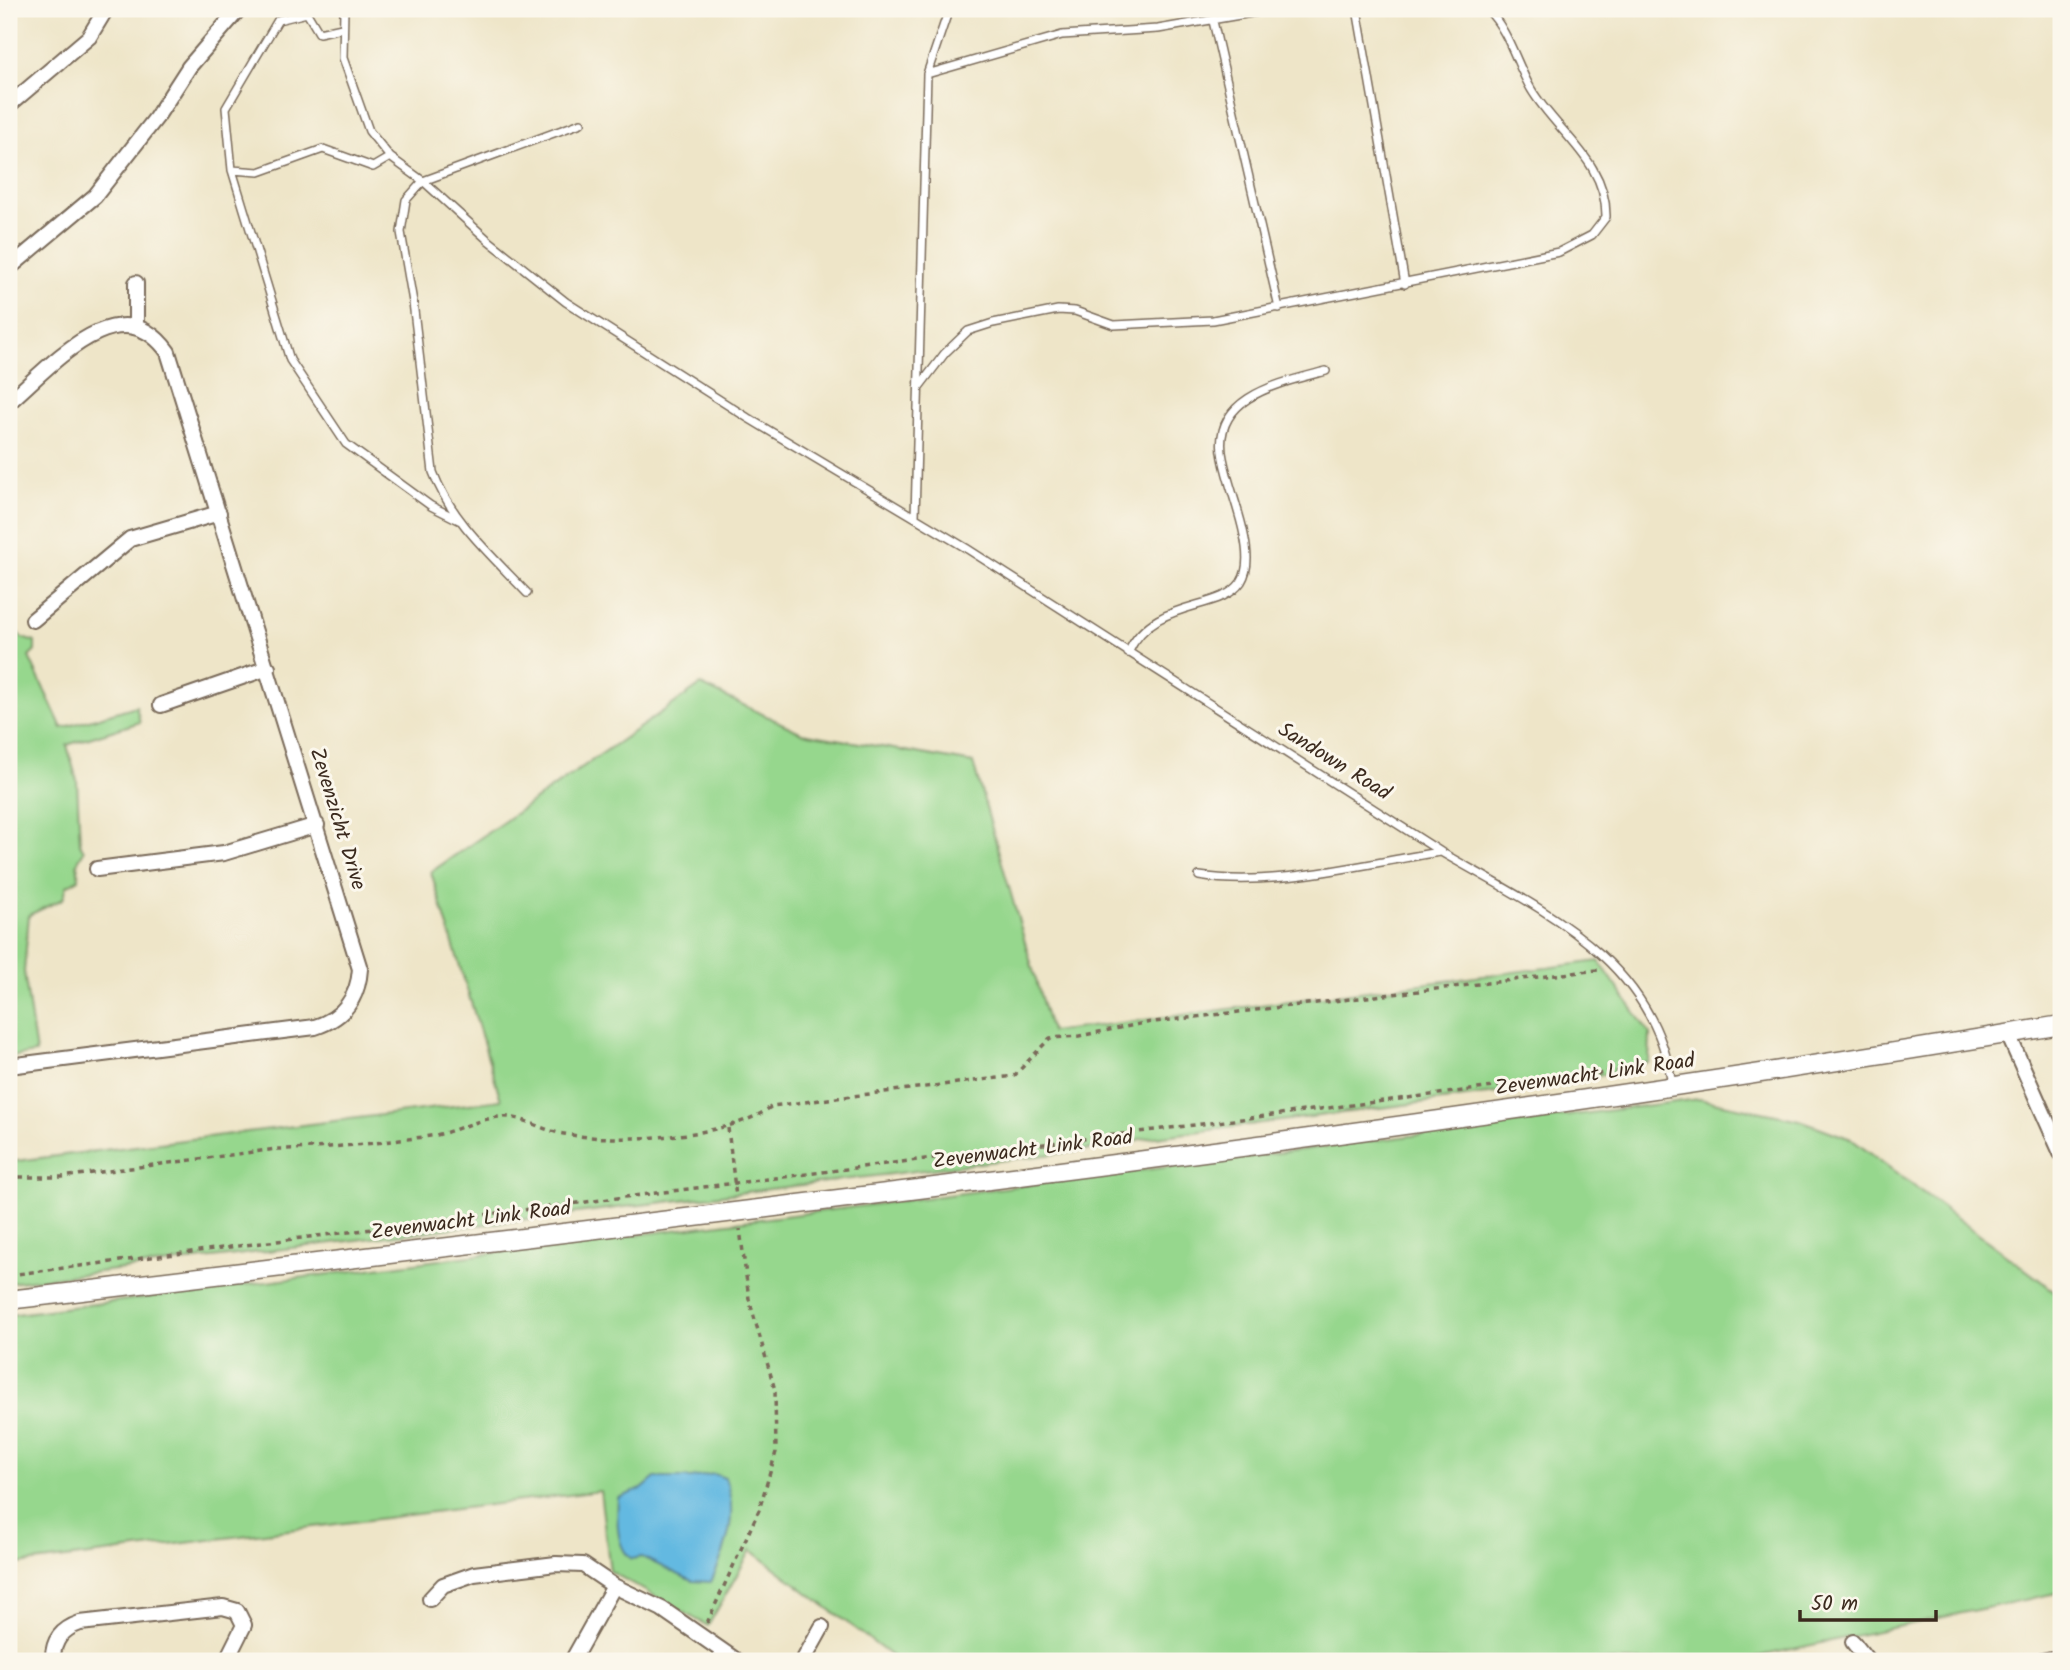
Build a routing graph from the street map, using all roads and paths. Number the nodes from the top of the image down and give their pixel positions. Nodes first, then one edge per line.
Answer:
1 (106, 9) edge
2 (239, 9) edge
3 (344, 9) edge
4 (948, 9) edge
5 (1275, 9) edge
6 (1357, 9) edge
7 (1488, 9) edge
8 (1213, 21) junction
9 (342, 28) junction
10 (927, 74) junction
11 (9, 105) edge
12 (581, 122) dead end
13 (390, 157) junction
14 (232, 170) junction
15 (423, 181) junction
16 (9, 268) edge
17 (136, 283) dead end
18 (1405, 284) junction
19 (1279, 308) junction
20 (136, 327) junction
21 (1326, 371) dead end
22 (919, 387) junction
23 (9, 401) edge
24 (219, 513) junction
25 (915, 517) junction
26 (459, 520) junction
27 (527, 593) dead end
28 (33, 620) dead end
29 (1128, 653) junction
30 (268, 668) junction
31 (161, 705) dead end
32 (317, 825) junction
33 (1441, 852) junction
34 (97, 869) dead end
35 (1199, 876) dead end
36 (1614, 966) junction
37 (2061, 1025) edge
38 (2008, 1034) junction
39 (9, 1066) edge
40 (1644, 1068) dead end
41 (1673, 1089) junction
42 (728, 1128) junction
43 (2061, 1153) edge
44 (9, 1177) edge
45 (734, 1182) junction
46 (738, 1211) junction
47 (9, 1275) edge
48 (9, 1300) edge
49 (614, 1586) junction
50 (430, 1599) dead end
51 (822, 1627) dead end
52 (702, 1634) junction
53 (1853, 1642) dead end
54 (2061, 1657) edge
55 (53, 1661) edge
56 (226, 1661) edge
57 (572, 1661) edge
58 (737, 1661) edge
59 (803, 1661) edge
60 (1868, 1661) edge
61 (2042, 1661) edge

1 - 11 street
2 - 16 street
3 - 9 lane, Sandown Road
4 - 10 lane
5 - 8 lane
6 - 18 lane
7 - 18 lane
8 - 10 lane
8 - 19 lane
9 - 13 lane, Sandown Road
9 - 14 lane
10 - 22 lane
12 - 15 lane
13 - 14 lane
13 - 15 lane, Sandown Road
14 - 26 lane
15 - 25 lane, Sandown Road
15 - 26 lane
17 - 20 street
18 - 19 lane
19 - 22 lane
20 - 23 street
20 - 24 street, Zevenzicht Drive
21 - 29 lane
22 - 25 lane
24 - 28 street
24 - 30 street, Zevenzicht Drive
25 - 29 lane, Sandown Road
26 - 27 lane
29 - 33 lane, Sandown Road
30 - 31 street
30 - 32 street, Zevenzicht Drive
32 - 34 street
32 - 39 street, Zevenzicht Drive
33 - 35 lane
33 - 36 lane, Sandown Road
36 - 41 lane, Sandown Road
36 - 42 path
37 - 38 street, Zevenwacht Link Road
38 - 41 street, Zevenwacht Link Road
38 - 43 street
40 - 45 path
41 - 46 street, Zevenwacht Link Road
42 - 44 path
42 - 45 path
45 - 46 path
45 - 47 path
46 - 48 street, Zevenwacht Link Road
46 - 52 path
49 - 50 street
49 - 52 street
49 - 57 street
51 - 59 street
52 - 58 street
53 - 60 street
54 - 61 street
55 - 56 street

